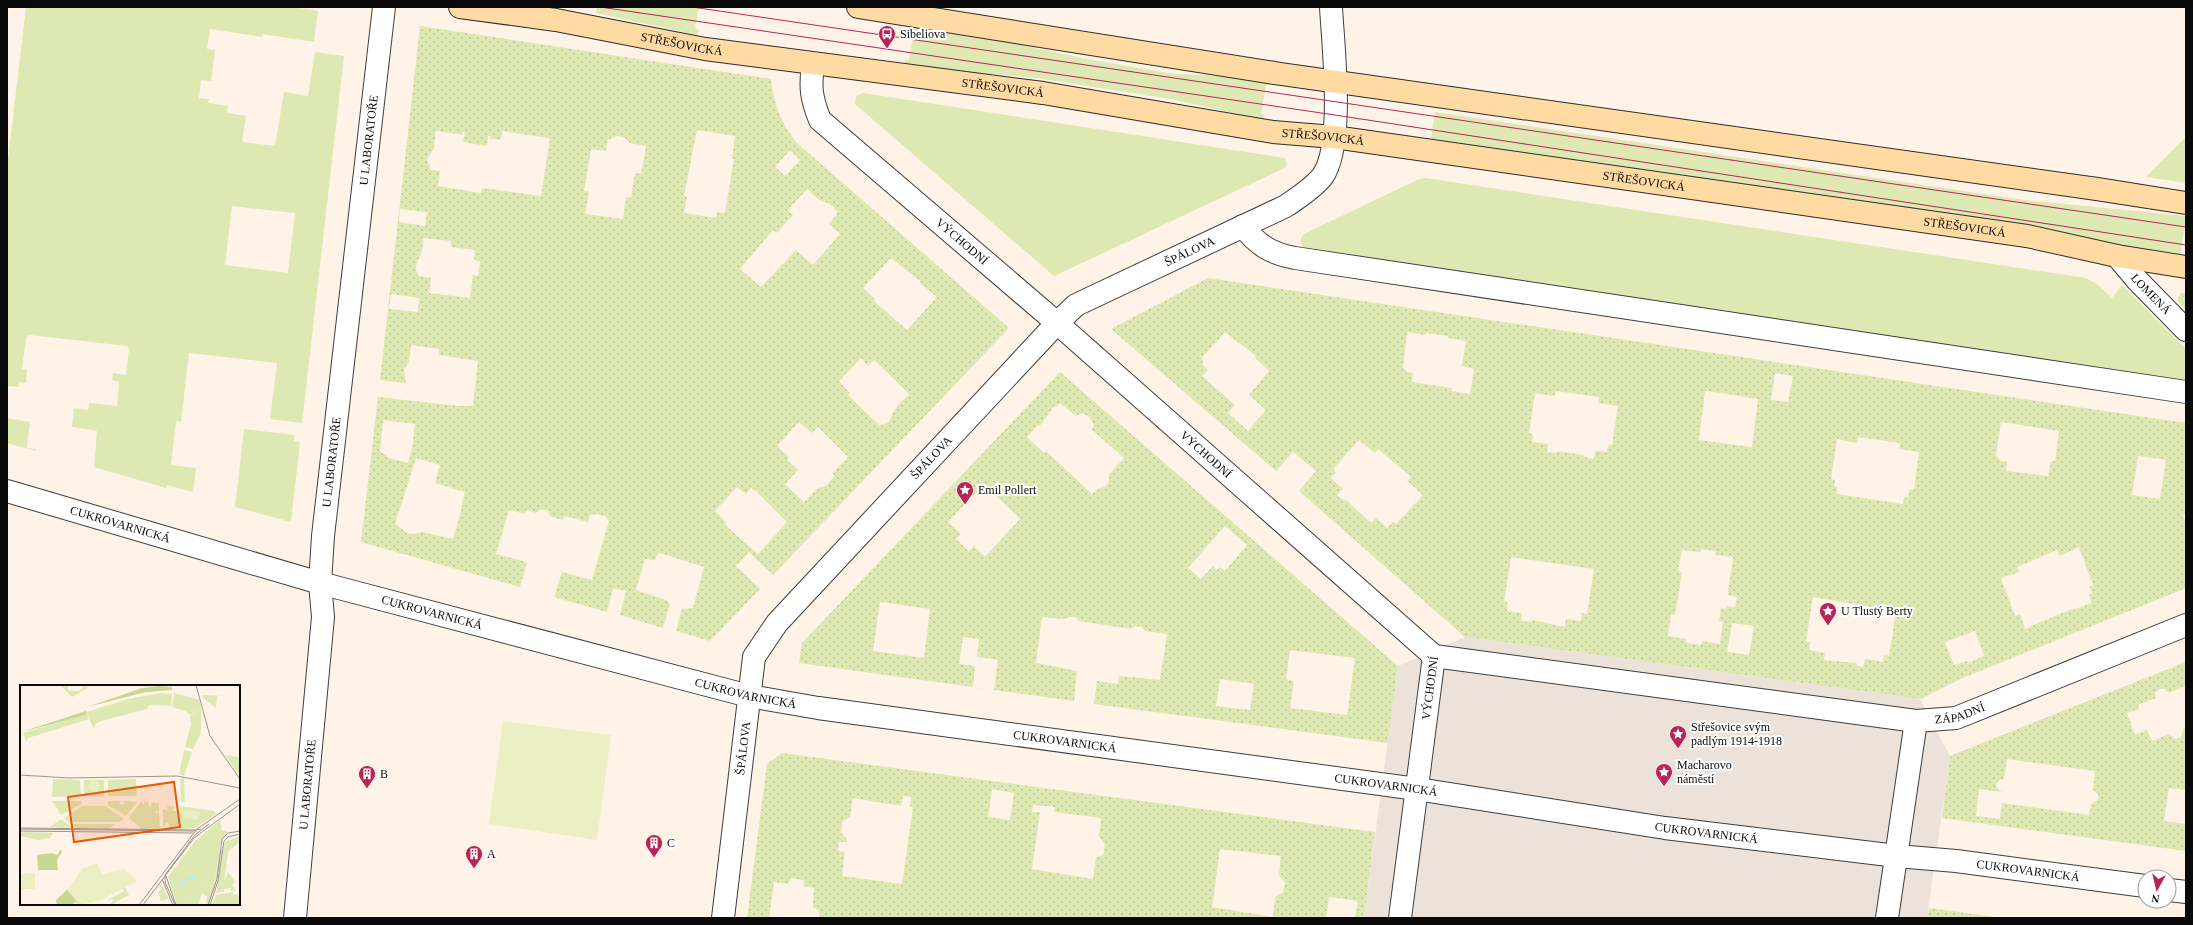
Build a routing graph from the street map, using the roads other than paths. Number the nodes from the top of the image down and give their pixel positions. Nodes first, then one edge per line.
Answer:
1 (384, 7) edge
2 (460, 7) edge
3 (858, 7) edge
4 (1331, 7) edge
5 (557, 14) edge
6 (813, 64) junction
7 (1336, 82) junction
8 (1334, 137) junction
9 (2186, 203) edge
10 (1244, 226) junction
11 (2118, 256) junction
12 (2186, 267) edge
13 (1057, 322) junction
14 (2186, 330) edge
15 (2186, 392) edge
16 (7, 491) edge
17 (320, 583) junction
18 (2186, 625) edge
19 (1434, 656) junction
20 (749, 696) junction
21 (1916, 721) junction
22 (1416, 789) junction
23 (1897, 856) junction
24 (2137, 885) edge
25 (295, 918) edge
26 (723, 918) edge
27 (1400, 918) edge
28 (1888, 918) edge

1 - 17 street, U LABORATOŘE
2 - 5 street, STŘEŠOVICKÁ
3 - 7 street
4 - 7 street, ŠPÁLOVA
5 - 6 street, STŘEŠOVICKÁ
6 - 8 street, STŘEŠOVICKÁ
6 - 13 street, VÝCHODNÍ
7 - 8 street, ŠPÁLOVA
7 - 9 street
8 - 10 street, ŠPÁLOVA
8 - 11 street, STŘEŠOVICKÁ
10 - 13 street, ŠPÁLOVA
10 - 15 street
11 - 12 street, STŘEŠOVICKÁ
11 - 14 street, LOMENÁ
13 - 19 street, VÝCHODNÍ
13 - 20 street, ŠPÁLOVA
16 - 17 street, CUKROVARNICKÁ
17 - 20 street, CUKROVARNICKÁ
17 - 25 street, U LABORATOŘE
18 - 21 street, ZÁPADNÍ
19 - 21 street
19 - 22 street, VÝCHODNÍ
20 - 22 street, CUKROVARNICKÁ
20 - 26 street, ŠPÁLOVA
21 - 23 street
22 - 23 street, CUKROVARNICKÁ
22 - 27 street, VÝCHODNÍ
23 - 24 street, CUKROVARNICKÁ
23 - 28 street

